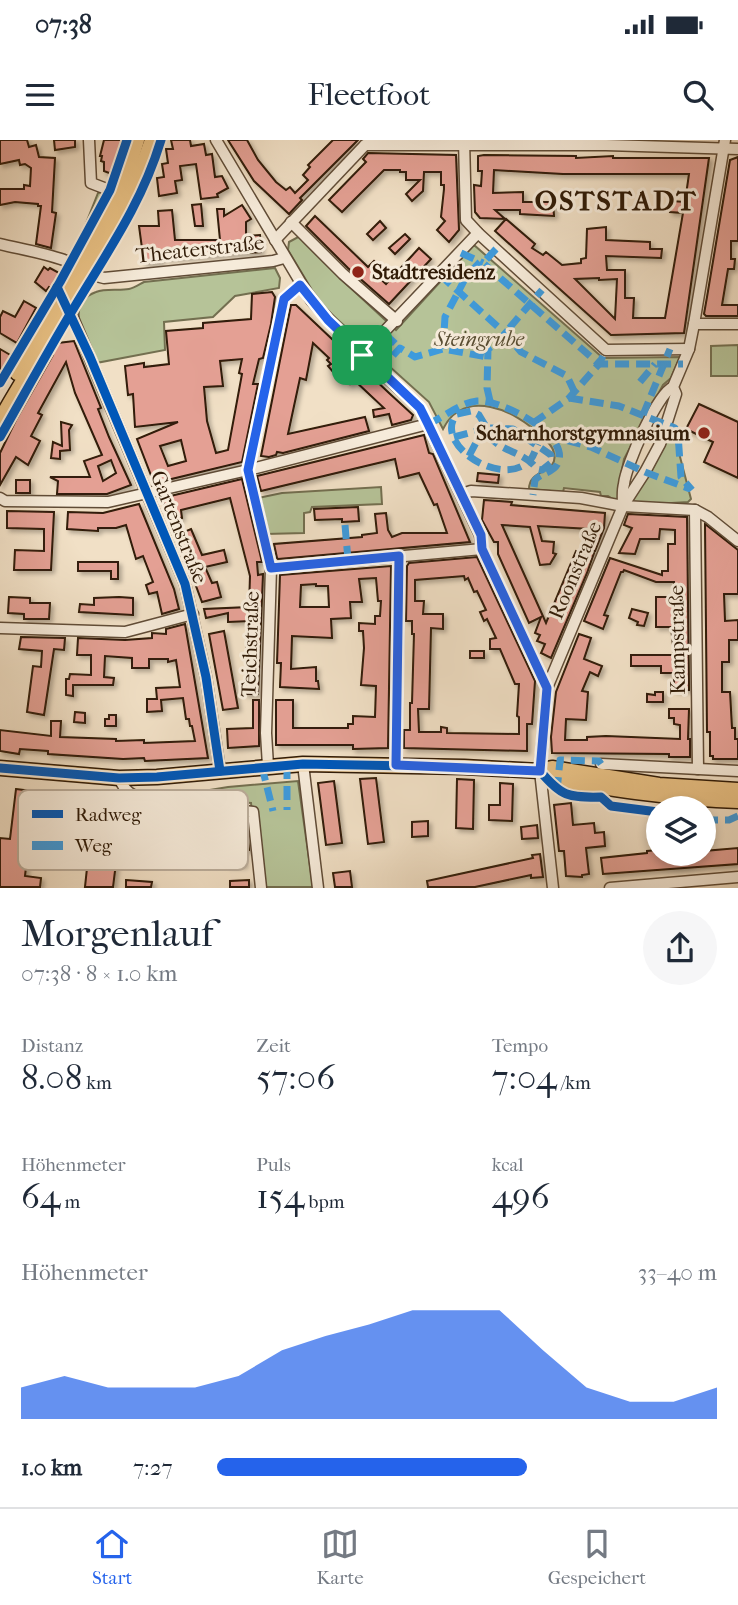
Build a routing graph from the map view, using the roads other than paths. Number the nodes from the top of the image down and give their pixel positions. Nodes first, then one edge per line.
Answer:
1 (89, 140) edge
2 (137, 140) edge
3 (152, 140) edge
4 (216, 140) edge
5 (365, 142) edge
6 (465, 143) edge
7 (605, 143) edge
8 (725, 144) edge
9 (738, 149) edge
10 (117, 193) junction
11 (291, 222) junction
12 (478, 233) junction
13 (275, 240) junction
14 (0, 244) edge
15 (284, 258) junction
16 (84, 269) junction
17 (300, 285) junction
18 (66, 309) junction
19 (397, 321) junction
20 (694, 324) junction
21 (738, 324) edge
22 (689, 349) junction
23 (362, 355) junction
24 (674, 387) junction
25 (0, 401) edge
26 (0, 420) edge
27 (428, 424) junction
28 (248, 470) junction
29 (146, 492) junction
30 (462, 494) junction
31 (0, 498) edge
32 (623, 506) junction
33 (695, 510) junction
34 (738, 541) edge
35 (482, 549) junction
36 (399, 556) junction
37 (271, 568) junction
38 (193, 614) junction
39 (0, 628) edge
40 (547, 688) junction
41 (303, 764) junction
42 (601, 764) dead end
43 (396, 765) junction
44 (268, 766) junction
45 (0, 768) edge
46 (698, 769) junction
47 (220, 771) junction
48 (540, 771) junction
49 (738, 771) edge
50 (119, 778) junction
51 (125, 790) edge
52 (738, 790) edge
53 (738, 801) edge
54 (248, 811) edge
55 (738, 877) edge
56 (261, 887) edge
57 (318, 887) edge
58 (554, 887) edge
59 (611, 887) edge

1 - 10 street
2 - 10 main road
3 - 16 main road
4 - 13 street
5 - 6 street
5 - 11 street
6 - 7 street
6 - 12 street
7 - 8 street
8 - 9 street
8 - 20 street
10 - 16 main road
11 - 13 street
11 - 19 street
12 - 19 street
12 - 22 street
13 - 15 street
14 - 16 street, Theaterstraße
15 - 16 street, Theaterstraße
15 - 17 street
16 - 18 main road
16 - 25 main road
17 - 23 street
17 - 28 street, Teichstraße
18 - 26 main road
18 - 29 street, Gartenstraße
19 - 23 street
20 - 21 street
20 - 22 street
22 - 24 street
23 - 27 street
24 - 32 street
24 - 32 street
27 - 28 street
27 - 30 street
28 - 29 street
28 - 37 street, Teichstraße
29 - 31 street
29 - 38 street, Gartenstraße
30 - 32 street
30 - 35 street
32 - 33 street
32 - 40 street, Roonstraße
33 - 34 street
33 - 46 street, Kampstraße
35 - 36 street
35 - 40 street
36 - 37 street
36 - 43 street
37 - 44 street, Teichstraße
38 - 39 street
38 - 47 street, Gartenstraße
40 - 48 street, Roonstraße
41 - 43 main road
41 - 44 main road
41 - 57 street
42 - 46 street
43 - 48 main road
44 - 47 main road
45 - 50 main road
46 - 49 street
47 - 50 main road
48 - 52 main road
48 - 53 main road
48 - 58 street, Roonstraße
50 - 51 street
54 - 56 street
55 - 59 street

